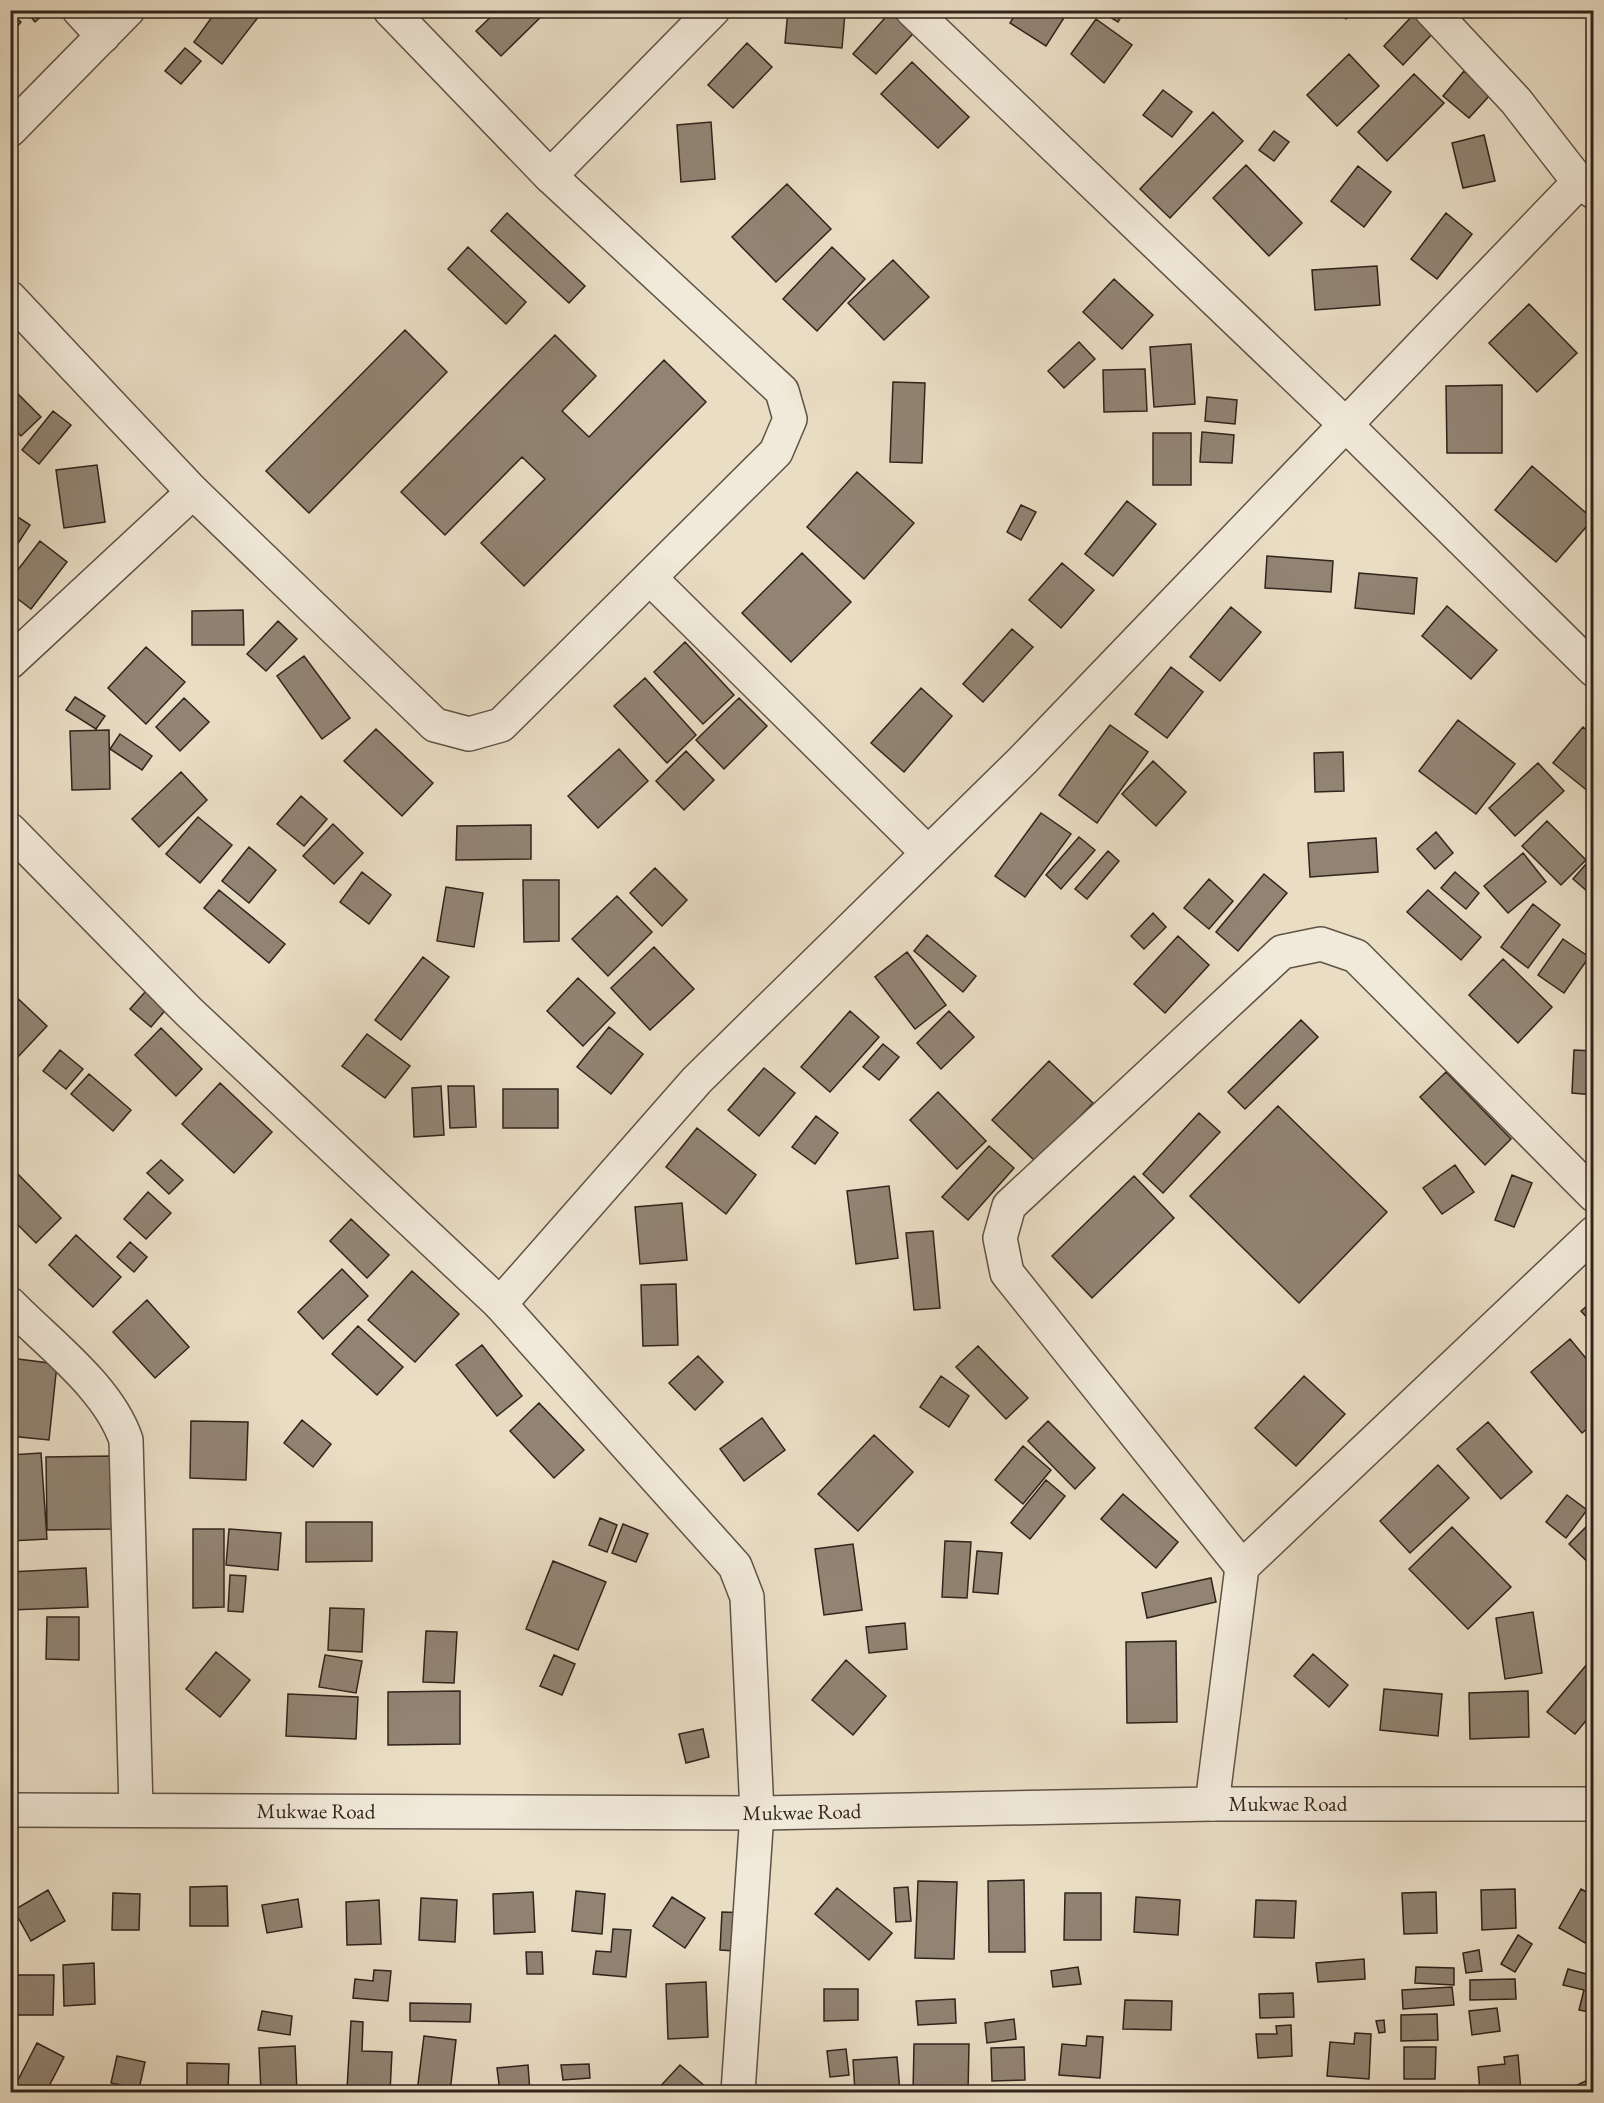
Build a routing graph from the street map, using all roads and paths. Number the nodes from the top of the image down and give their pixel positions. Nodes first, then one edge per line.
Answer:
1 (79, 10) edge
2 (128, 10) edge
3 (390, 10) edge
4 (713, 10) edge
5 (912, 10) edge
6 (1431, 10) edge
7 (103, 36) junction
8 (10, 130) edge
9 (550, 176) junction
10 (1586, 187) edge
11 (10, 298) edge
12 (1346, 425) junction
13 (193, 492) junction
14 (650, 578) junction
15 (10, 662) edge
16 (1593, 670) edge
17 (10, 830) edge
18 (928, 853) junction
19 (1593, 1195) edge
20 (1593, 1233) edge
21 (10, 1304) edge
22 (500, 1304) junction
23 (1242, 1567) junction
24 (1212, 1804) junction
25 (1593, 1804) edge
26 (136, 1809) junction
27 (10, 1810) edge
28 (757, 1813) junction
29 (738, 2092) edge

1 - 7 street
2 - 7 street
3 - 9 street
4 - 9 street
5 - 12 street
6 - 10 street
7 - 8 street
9 - 14 street
10 - 12 street
11 - 13 street
12 - 16 street
12 - 18 street
13 - 14 street
13 - 15 street
14 - 18 street
17 - 22 street
18 - 22 street
19 - 23 street
20 - 23 street
21 - 26 street
22 - 28 street
23 - 24 street
24 - 25 street, Mukwae Road
24 - 28 street, Mukwae Road
26 - 27 street, Mukwae Road
26 - 28 street, Mukwae Road
28 - 29 street

